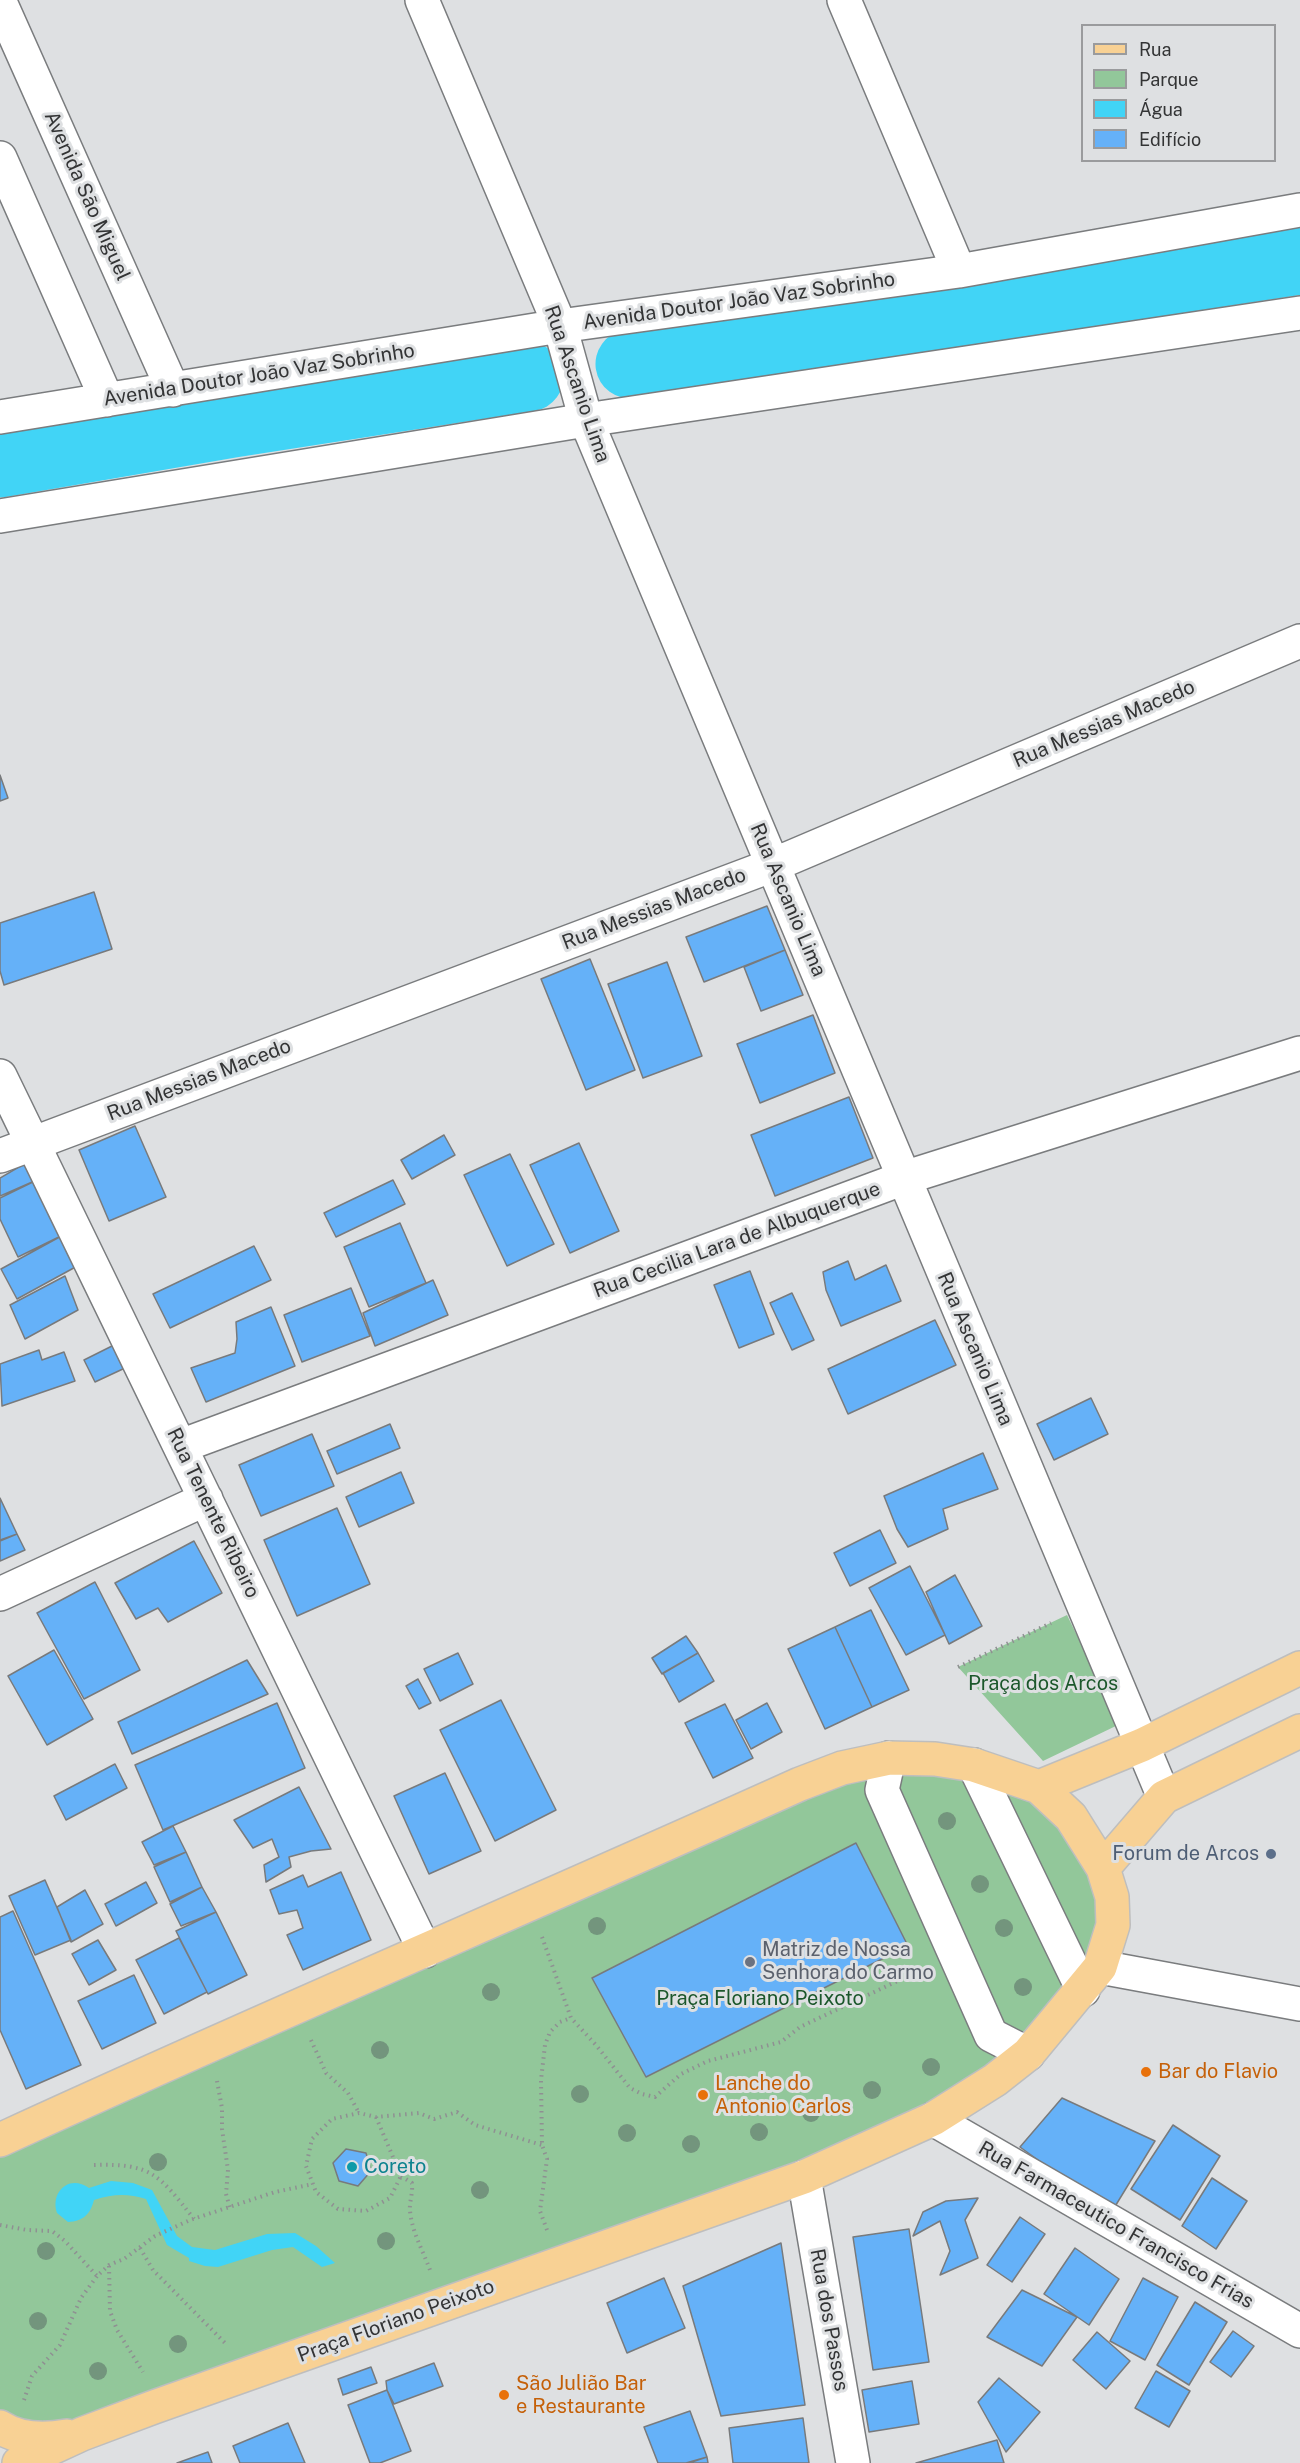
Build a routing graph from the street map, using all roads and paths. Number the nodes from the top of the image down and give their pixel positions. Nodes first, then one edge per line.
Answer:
1 (422, 0) edge
2 (843, 0) edge
3 (0, 2) edge
4 (0, 158) edge
5 (1300, 210) edge
6 (959, 272) junction
7 (1300, 313) edge
8 (560, 326) junction
9 (173, 390) junction
10 (107, 400) junction
11 (0, 417) edge
12 (586, 420) junction
13 (0, 516) edge
14 (1300, 641) edge
15 (773, 865) junction
16 (1300, 1053) edge
17 (0, 1076) edge
18 (34, 1143) junction
19 (0, 1156) edge
20 (904, 1178) junction
21 (181, 1446) junction
22 (206, 1499) junction
23 (0, 1594) edge
24 (1084, 1608) junction
25 (958, 1667) dead end
26 (1300, 1668) edge
27 (1300, 1731) edge
28 (1142, 1745) junction
29 (889, 1758) junction
30 (974, 1765) junction
31 (1039, 1787) junction
32 (1164, 1797) junction
33 (1104, 1868) junction
34 (531, 1905) junction
35 (425, 1951) junction
36 (930, 1976) dead end
37 (1091, 1979) junction
38 (1300, 2004) edge
39 (295, 2007) junction
40 (571, 2018) junction
41 (210, 2045) junction
42 (1028, 2054) junction
43 (359, 2113) junction
44 (376, 2117) junction
45 (933, 2119) junction
46 (0, 2140) edge
47 (542, 2145) junction
48 (94, 2165) dead end
49 (401, 2176) junction
50 (804, 2177) junction
51 (313, 2184) junction
52 (230, 2208) junction
53 (192, 2219) junction
54 (0, 2225) edge
55 (140, 2248) junction
56 (557, 2263) junction
57 (109, 2265) junction
58 (97, 2276) junction
59 (443, 2304) junction
60 (1300, 2331) edge
61 (245, 2375) junction
62 (154, 2407) junction
63 (10, 2442) edge
64 (853, 2463) edge

1 - 8 street, Rua Ascanio Lima
2 - 6 street
3 - 9 street, Avenida São Miguel
4 - 10 street
5 - 6 street, Avenida Doutor João Vaz Sobrinho
6 - 8 street, Avenida Doutor João Vaz Sobrinho
7 - 12 street
8 - 9 street, Avenida Doutor João Vaz Sobrinho
8 - 12 street, Rua Ascanio Lima
9 - 10 street, Avenida Doutor João Vaz Sobrinho
10 - 11 street, Avenida Doutor João Vaz Sobrinho
12 - 13 street
12 - 15 street, Rua Ascanio Lima
14 - 15 street, Rua Messias Macedo
15 - 18 street, Rua Messias Macedo
15 - 20 street, Rua Ascanio Lima
16 - 20 street, Rua Cecilia Lara de Albuquerque
17 - 18 street, Rua Tenente Ribeiro
18 - 19 street, Rua Messias Macedo
18 - 21 street, Rua Tenente Ribeiro
20 - 21 street, Rua Cecilia Lara de Albuquerque
20 - 24 street, Rua Ascanio Lima
21 - 22 street, Rua Tenente Ribeiro
22 - 23 street
22 - 35 street, Rua Tenente Ribeiro
24 - 25 path
24 - 28 street, Rua Ascanio Lima
26 - 28 main road
27 - 32 main road
28 - 31 main road
28 - 32 street, Rua Ascanio Lima
29 - 30 main road, Praça Floriano Peixoto
29 - 34 main road, Praça Floriano Peixoto
29 - 42 street
30 - 31 main road, Praça Floriano Peixoto
30 - 37 street
31 - 33 main road, Praça Floriano Peixoto
32 - 33 main road
33 - 37 main road, Praça Floriano Peixoto
34 - 35 main road, Praça Floriano Peixoto
34 - 40 path
35 - 39 main road, Praça Floriano Peixoto
36 - 40 path
37 - 38 street
37 - 42 main road, Praça Floriano Peixoto
39 - 41 main road, Praça Floriano Peixoto
39 - 43 path
40 - 47 path
41 - 46 main road, Praça Floriano Peixoto
41 - 52 path
42 - 45 main road, Praça Floriano Peixoto
43 - 44 path
43 - 51 path
44 - 47 path
44 - 49 path
45 - 50 main road, Praça Floriano Peixoto
45 - 60 street, Rua Farmaceutico Francisco Frias
47 - 56 path
48 - 53 path
49 - 51 path
49 - 59 path
50 - 56 main road, Praça Floriano Peixoto
50 - 64 street, Rua dos Passos
51 - 52 path
52 - 53 path
53 - 55 path
54 - 58 path
55 - 57 path
55 - 61 path
56 - 59 main road, Praça Floriano Peixoto
57 - 58 path
57 - 62 path
58 - 63 path
59 - 61 main road, Praça Floriano Peixoto
61 - 62 main road, Praça Floriano Peixoto
62 - 63 main road, Praça Floriano Peixoto

